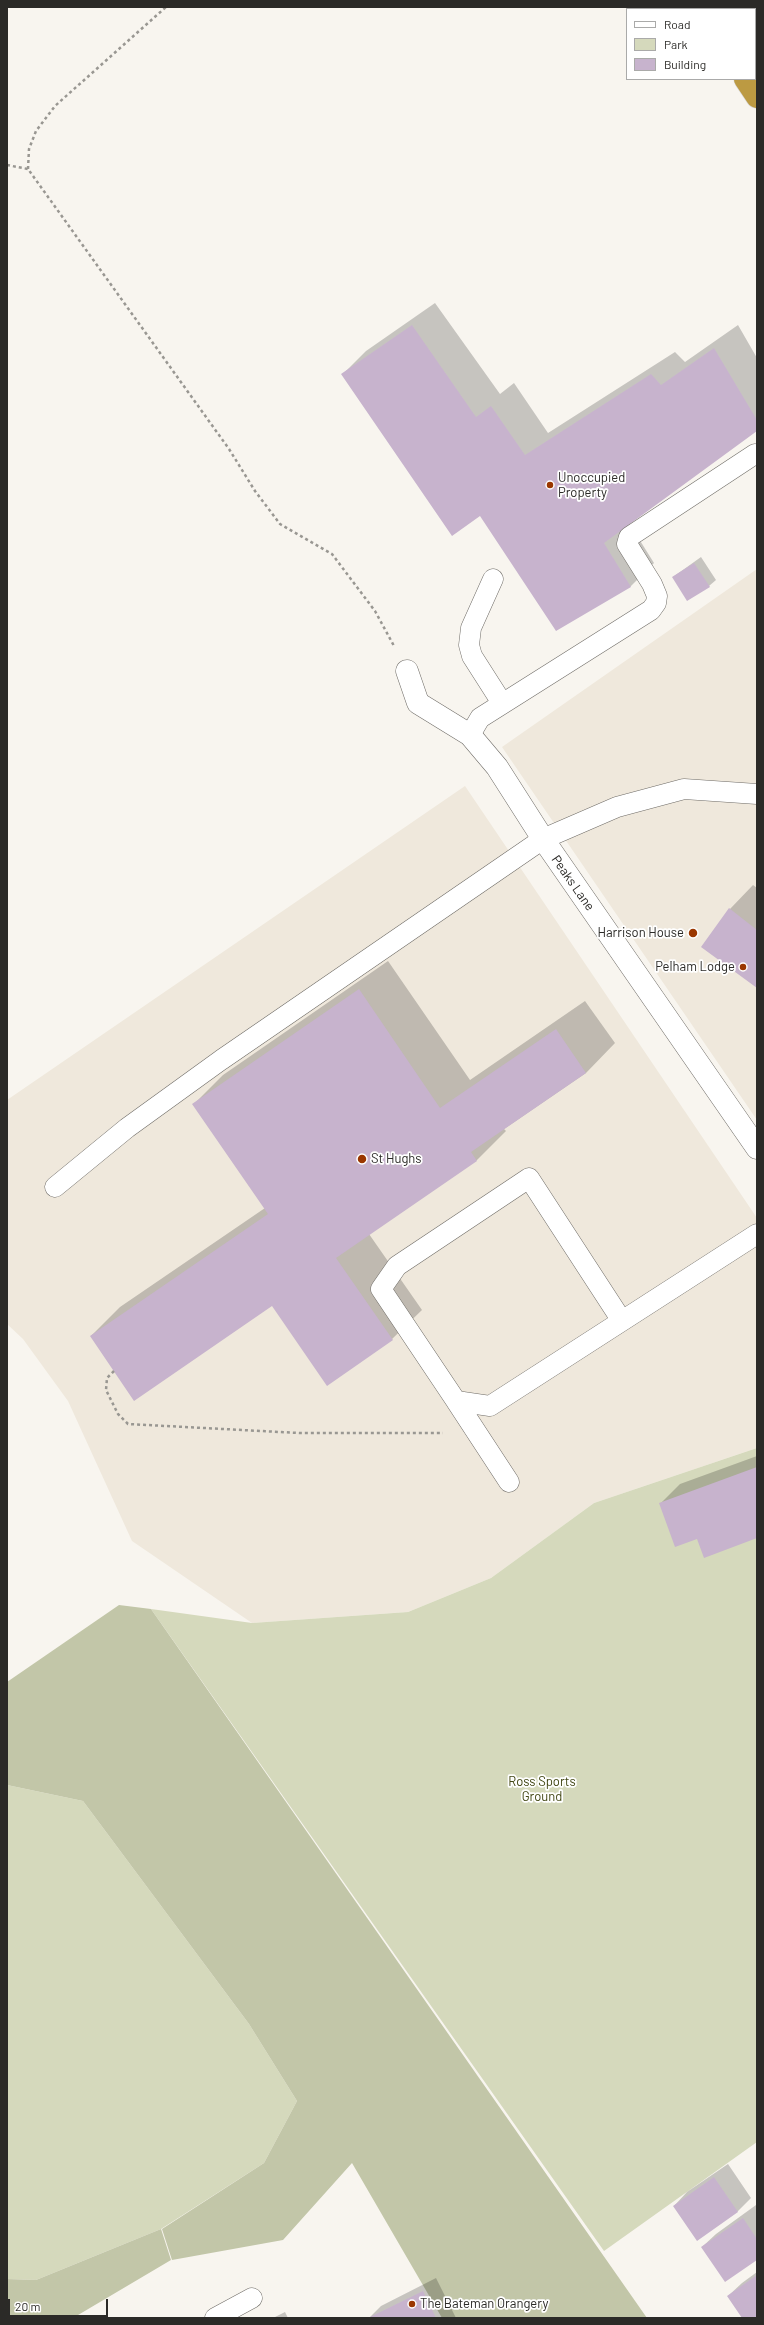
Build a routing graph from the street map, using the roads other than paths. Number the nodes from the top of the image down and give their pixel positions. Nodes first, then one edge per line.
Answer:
1 (746, 80) edge
2 (757, 96) edge
3 (755, 454) dead end
4 (493, 579) dead end
5 (407, 671) road end
6 (502, 704) junction
7 (470, 735) junction
8 (757, 794) edge
9 (543, 840) junction
10 (757, 1148) edge
11 (55, 1187) dead end
12 (757, 1234) edge
13 (622, 1320) junction
14 (456, 1401) junction
15 (509, 1482) dead end
16 (252, 2298) dead end
17 (215, 2318) edge

1 - 2 highway
3 - 6 lane
4 - 6 lane
5 - 7 street, Peaks Lane
6 - 7 lane
7 - 9 street, Peaks Lane
8 - 9 lane
9 - 10 street, Peaks Lane
9 - 11 lane
12 - 13 lane
13 - 14 lane
13 - 14 lane
14 - 15 lane
16 - 17 lane

